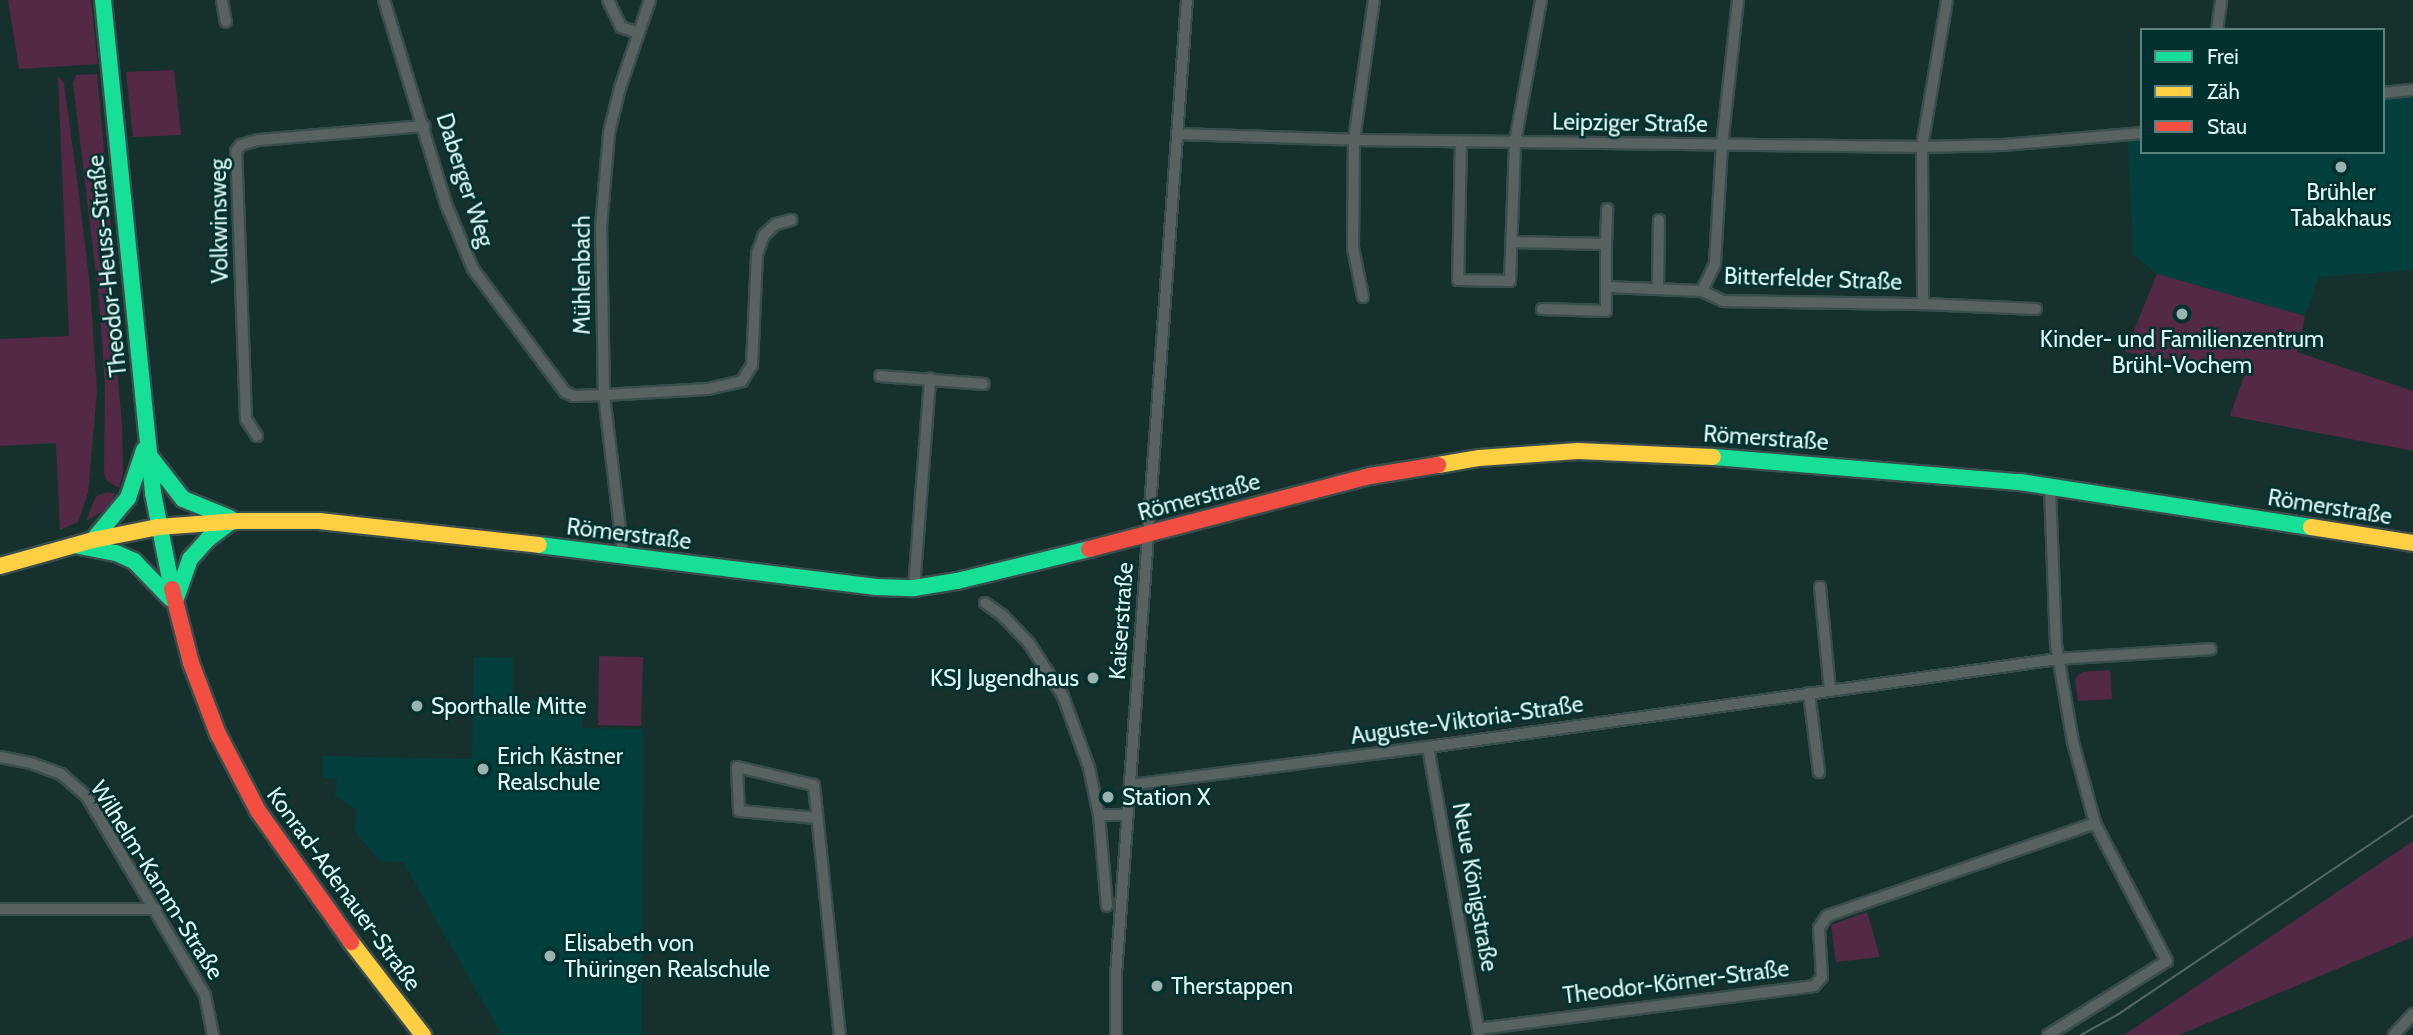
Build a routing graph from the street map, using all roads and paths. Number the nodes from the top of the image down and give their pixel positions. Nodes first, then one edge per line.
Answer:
1 (103, 0) edge
2 (222, 0) edge
3 (384, 0) edge
4 (608, 0) edge
5 (650, 0) edge
6 (1187, 0) edge
7 (1374, 0) edge
8 (1541, 0) edge
9 (1738, 0) edge
10 (1947, 0) edge
11 (2221, 0) edge
12 (226, 22) dead end
13 (2217, 28) edge
14 (638, 33) junction
15 (2413, 90) edge
16 (2385, 93) edge
17 (424, 127) junction
18 (2140, 133) edge
19 (1177, 134) junction
20 (1354, 140) junction
21 (1461, 141) junction
22 (1515, 142) junction
23 (1722, 145) junction
24 (1923, 147) junction
25 (1607, 209) dead end
26 (791, 220) dead end
27 (1659, 220) dead end
28 (1512, 242) junction
29 (1606, 244) junction
30 (1607, 287) junction
31 (1658, 288) junction
32 (1702, 291) junction
33 (1363, 297) dead end
34 (1923, 304) junction
35 (1542, 309) dead end
36 (2036, 309) dead end
37 (880, 376) dead end
38 (930, 379) junction
39 (984, 384) dead end
40 (604, 395) junction
41 (257, 436) dead end
42 (147, 446) junction
43 (2050, 487) junction
44 (236, 521) junction
45 (158, 527) junction
46 (1149, 534) junction
47 (93, 540) junction
48 (2413, 543) edge
49 (74, 545) junction
50 (623, 554) junction
51 (0, 566) edge
52 (1819, 587) dead end
53 (914, 588) junction
54 (985, 603) dead end
55 (175, 604) junction
56 (2211, 649) dead end
57 (2058, 659) junction
58 (1829, 690) junction
59 (1810, 693) junction
60 (1428, 747) junction
61 (0, 757) edge
62 (1819, 772) dead end
63 (1130, 785) junction
64 (1128, 815) junction
65 (1100, 816) junction
66 (817, 818) junction
67 (2095, 822) junction
68 (1107, 906) dead end
69 (0, 909) edge
70 (156, 909) junction
71 (2413, 1014) edge
72 (1479, 1032) edge
73 (213, 1035) edge
74 (423, 1035) edge
75 (839, 1035) edge
76 (1116, 1035) edge
77 (2048, 1035) edge
78 (2393, 1035) edge

1 - 42 main road, Theodor-Heuss-Straße
2 - 12 street
3 - 17 street, Daberger Weg
4 - 14 street
5 - 14 street, Mühlenbach
6 - 19 street, Kaiserstraße
7 - 20 street
8 - 22 street
9 - 23 street, Bitterfelder Straße
10 - 24 street
11 - 13 street
14 - 40 street, Mühlenbach
15 - 16 street
17 - 40 street, Daberger Weg
17 - 41 street, Volkwinsweg
18 - 24 street, Leipziger Straße
19 - 20 street, Leipziger Straße
19 - 46 street, Kaiserstraße
20 - 21 street, Leipziger Straße
20 - 33 street
21 - 22 street, Leipziger Straße
21 - 28 street
22 - 23 street, Leipziger Straße
22 - 28 street
23 - 24 street, Leipziger Straße
23 - 32 street, Bitterfelder Straße
24 - 34 street
25 - 29 street
26 - 40 street, Daberger Weg
27 - 31 street
28 - 29 street
29 - 30 street
30 - 31 street, Bitterfelder Straße
30 - 35 street
31 - 32 street, Bitterfelder Straße
32 - 34 street, Bitterfelder Straße
34 - 36 street, Bitterfelder Straße
37 - 38 street
38 - 39 street
38 - 53 street
40 - 50 street, Mühlenbach
42 - 44 main road
42 - 45 main road, Theodor-Heuss-Straße
42 - 47 main road
43 - 46 main road, Römerstraße
43 - 48 main road, Römerstraße
43 - 57 street
44 - 45 main road, Römerstraße
44 - 50 main road, Römerstraße
44 - 55 main road
45 - 47 main road, Römerstraße
45 - 55 main road, Konrad-Adenauer-Straße
46 - 53 main road, Römerstraße
46 - 63 street, Kaiserstraße
47 - 49 main road, Römerstraße
49 - 51 main road, Römerstraße
49 - 55 main road
50 - 53 main road, Römerstraße
52 - 58 street
54 - 65 street
55 - 74 main road, Konrad-Adenauer-Straße
56 - 57 street, Auguste-Viktoria-Straße
57 - 58 street, Auguste-Viktoria-Straße
57 - 67 street
58 - 59 street, Auguste-Viktoria-Straße
59 - 60 street, Auguste-Viktoria-Straße
59 - 62 street
60 - 63 street, Auguste-Viktoria-Straße
60 - 72 street, Neue Königstraße
61 - 70 street, Wilhelm-Kamm-Straße
63 - 64 street, Kaiserstraße
64 - 65 street
64 - 76 street, Kaiserstraße
65 - 68 street
66 - 66 street
66 - 75 street
67 - 72 street, Theodor-Körner-Straße
67 - 77 street
69 - 70 street
70 - 73 street, Wilhelm-Kamm-Straße
71 - 78 street

